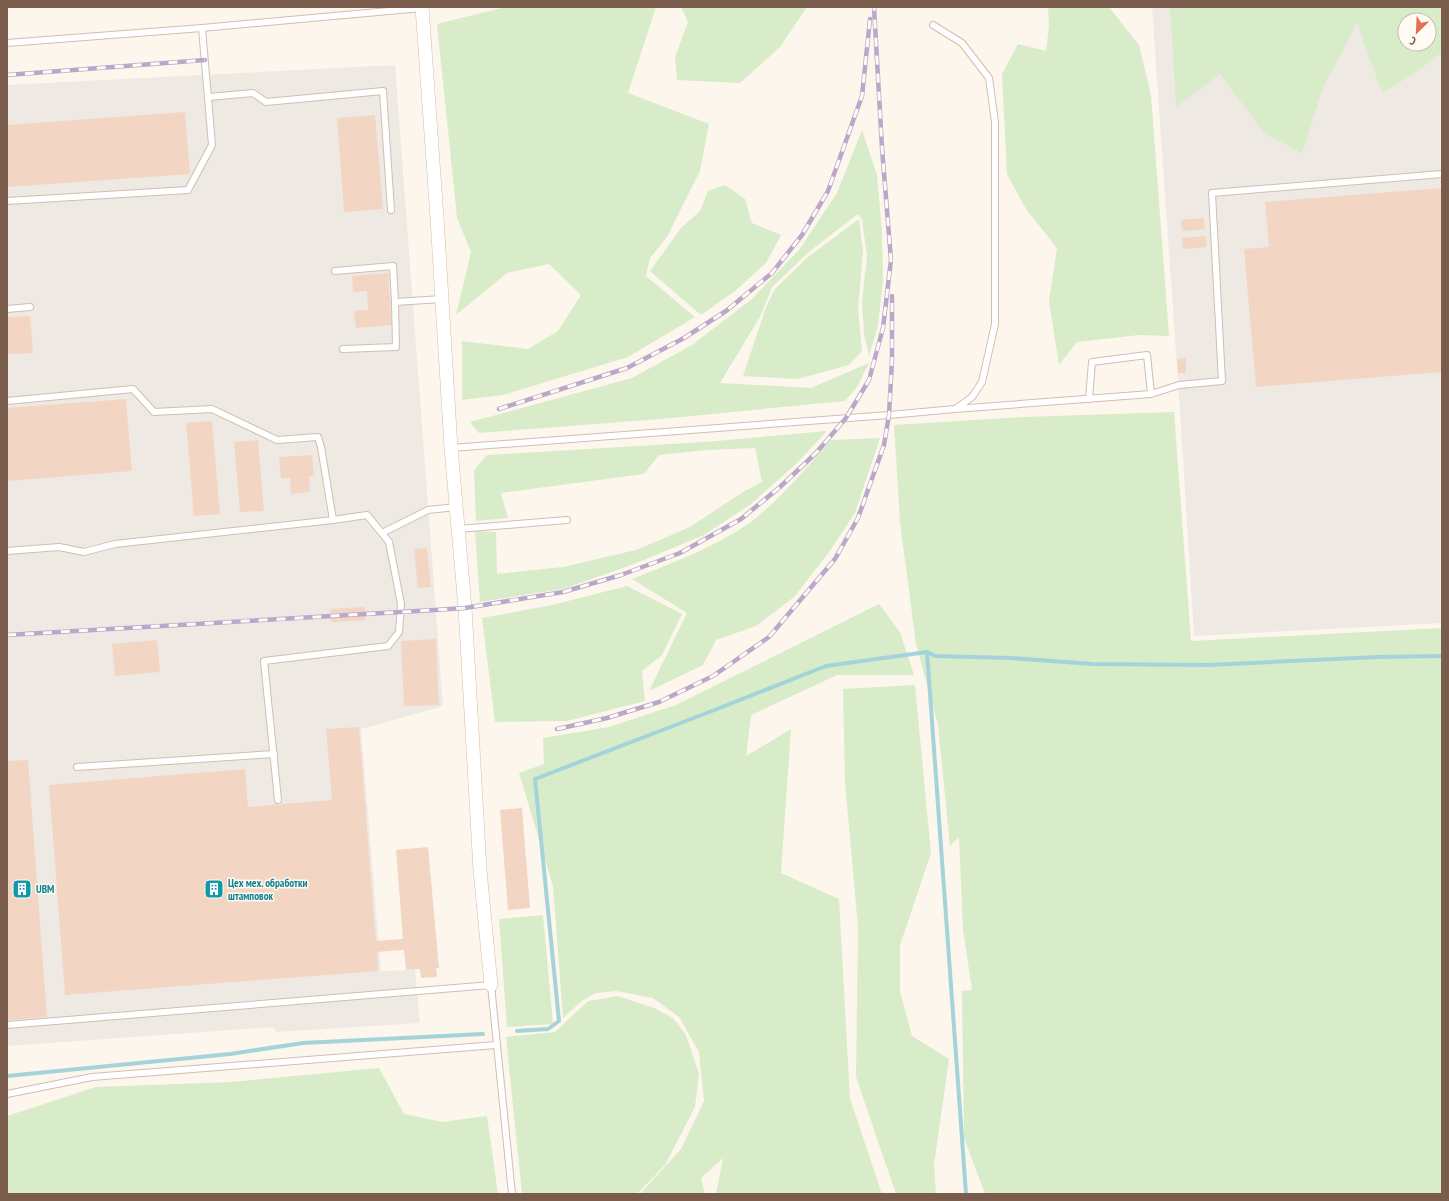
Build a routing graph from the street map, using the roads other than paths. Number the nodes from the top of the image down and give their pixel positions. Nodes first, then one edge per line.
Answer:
1 (422, 8) edge
2 (933, 25) dead end
3 (202, 28) junction
4 (7, 43) edge
5 (208, 97) junction
6 (1442, 174) edge
7 (7, 201) edge
8 (391, 210) dead end
9 (335, 271) dead end
10 (442, 299) junction
11 (395, 302) junction
12 (30, 307) dead end
13 (7, 309) edge
14 (343, 349) dead end
15 (1151, 394) junction
16 (1089, 399) junction
17 (7, 401) edge
18 (955, 409) junction
19 (451, 448) junction
20 (456, 507) junction
21 (333, 520) junction
22 (567, 520) dead end
23 (458, 529) junction
24 (382, 533) junction
25 (7, 551) edge
26 (274, 754) junction
27 (77, 767) dead end
28 (278, 800) dead end
29 (491, 985) junction
30 (7, 1025) edge
31 (496, 1045) junction
32 (7, 1094) edge
33 (512, 1194) edge

1 - 3 lane
1 - 10 street
2 - 18 lane
3 - 4 lane
3 - 5 lane
5 - 7 lane
5 - 8 lane
6 - 15 lane
9 - 11 lane
10 - 11 lane
10 - 19 street
11 - 14 lane
12 - 13 lane
15 - 16 lane
15 - 16 lane
16 - 18 lane
17 - 21 lane
18 - 19 lane
19 - 20 street
20 - 23 street
20 - 24 lane
21 - 24 lane
21 - 25 lane
22 - 23 lane
23 - 29 street
24 - 26 lane
26 - 27 lane
26 - 28 lane
29 - 30 lane
29 - 31 lane
31 - 32 lane
31 - 33 lane

